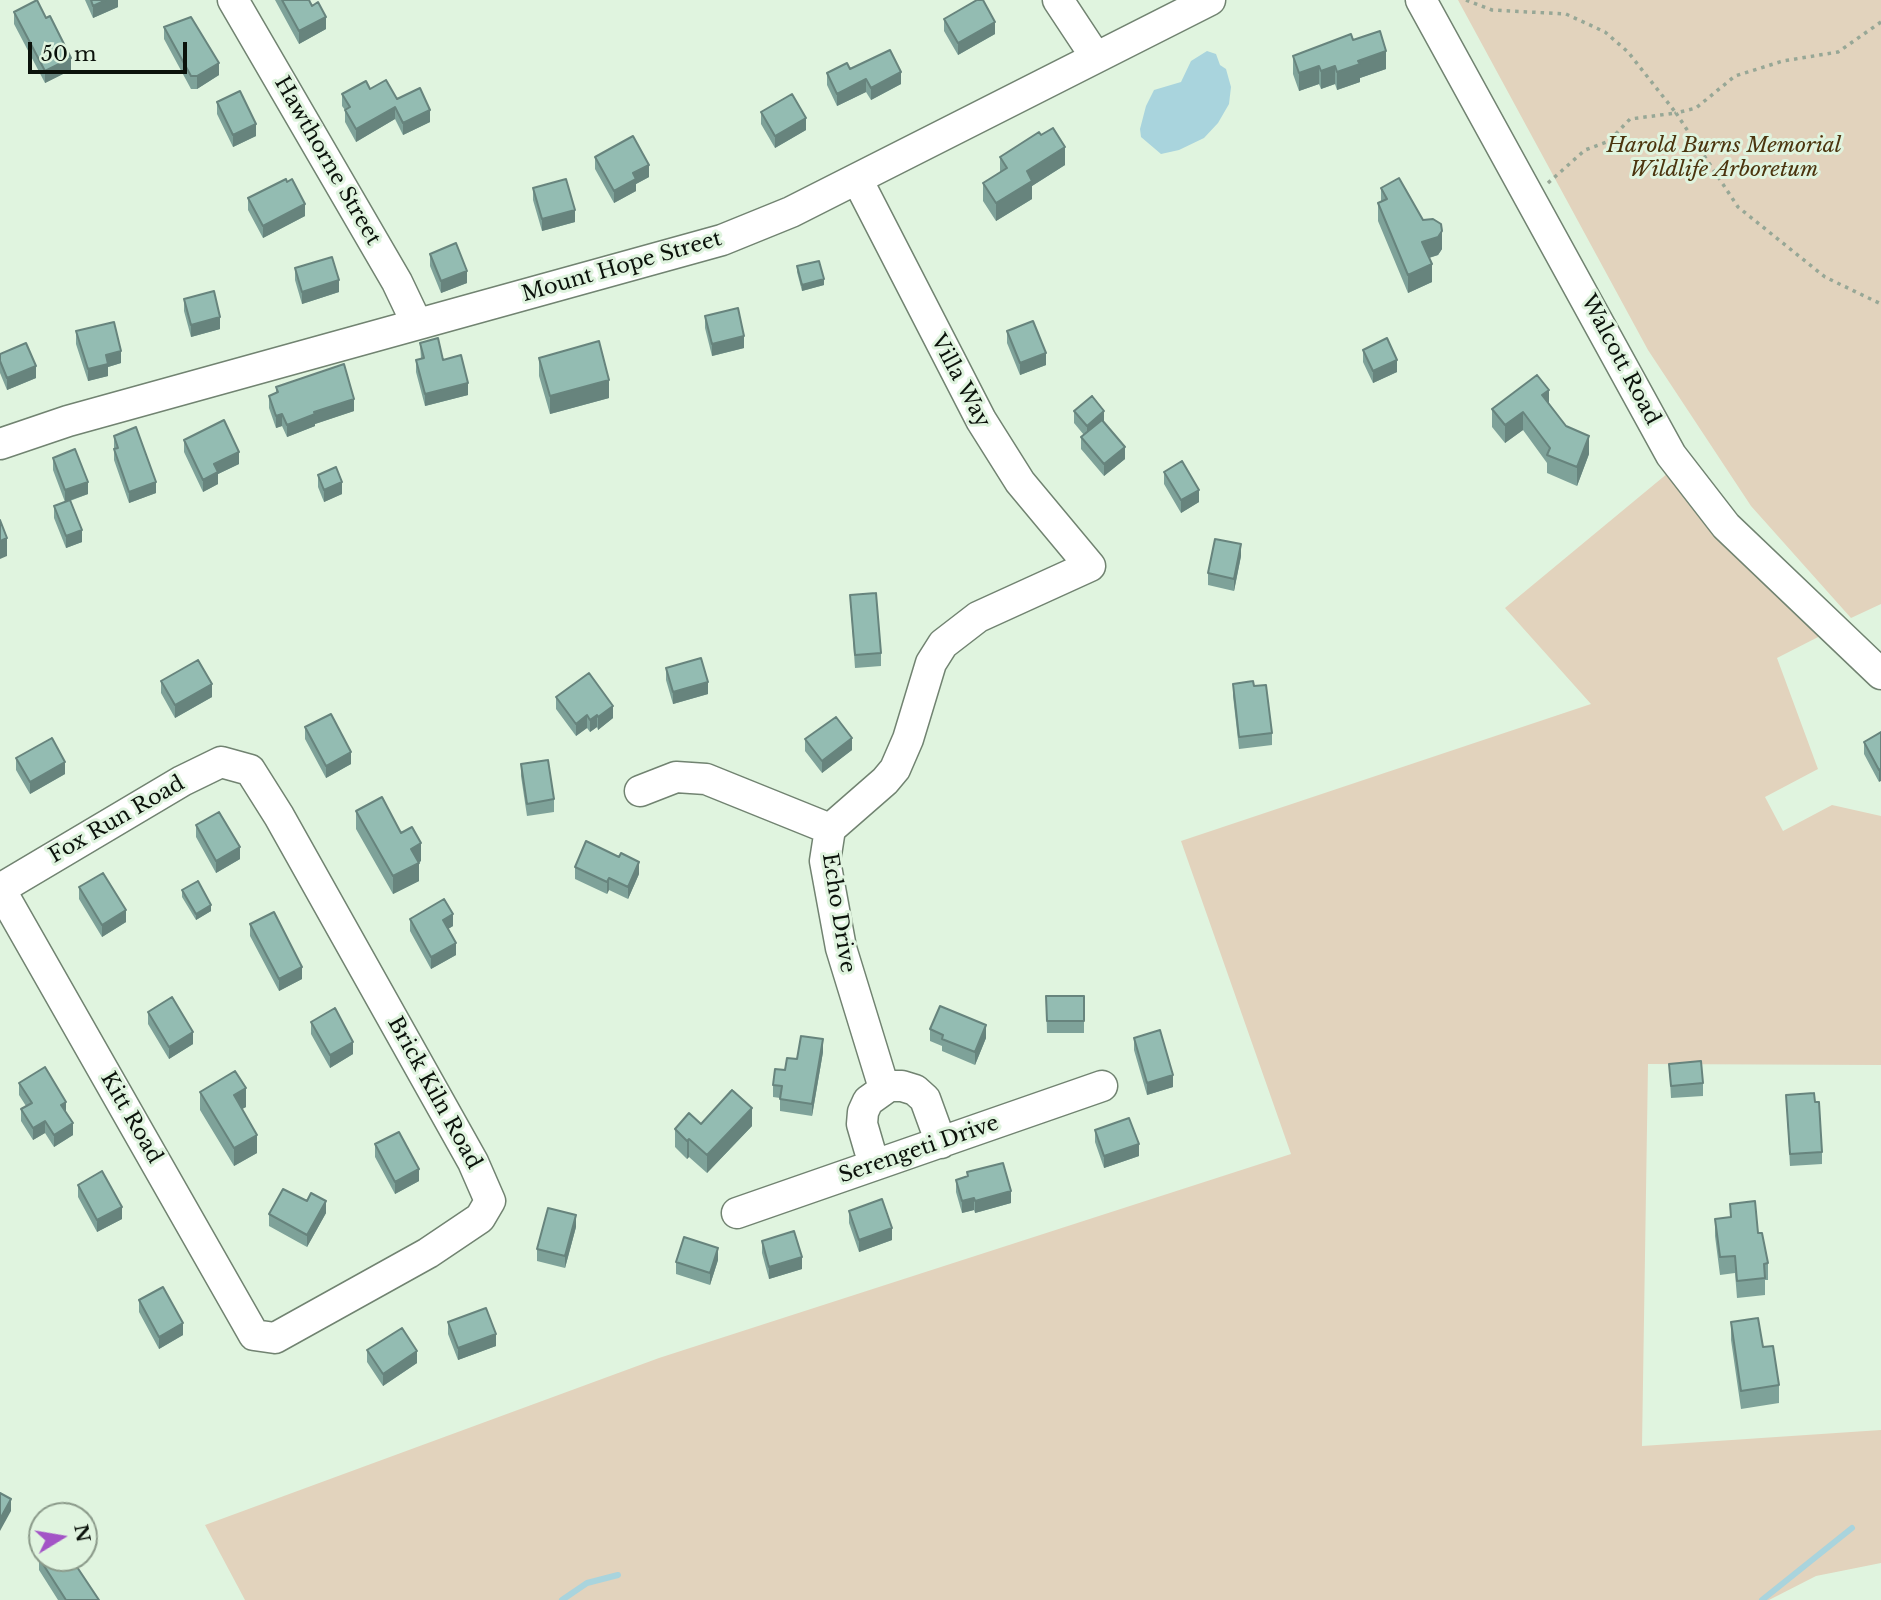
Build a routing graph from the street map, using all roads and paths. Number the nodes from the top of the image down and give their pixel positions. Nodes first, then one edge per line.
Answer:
1 (233, 0) edge
2 (1058, 0) edge
3 (1210, 0) edge
4 (1420, 0) edge
5 (1466, 0) edge
6 (1881, 22) edge
7 (1095, 56) junction
8 (1676, 113) junction
9 (857, 179) junction
10 (1530, 200) junction
11 (1881, 304) edge
12 (417, 324) junction
13 (0, 444) edge
14 (1090, 566) joint
15 (1881, 674) edge
16 (237, 766) joint
17 (640, 792) dead end
18 (830, 829) junction
19 (0, 889) edge
20 (1102, 1086) dead end
21 (884, 1088) junction
22 (941, 1143) junction
23 (874, 1166) junction
24 (737, 1213) dead end
25 (268, 1337) joint

1 - 12 street, Hawthorne Street
2 - 7 street
3 - 7 street, Mount Hope Street
4 - 10 street, Walcott Road
5 - 8 path
6 - 8 path
7 - 9 street, Mount Hope Street
8 - 10 path
8 - 11 path
9 - 12 street, Mount Hope Street
9 - 14 street, Villa Way
10 - 15 street, Walcott Road
12 - 13 street, Mount Hope Street
14 - 18 street, Echo Drive
16 - 19 street, Fox Run Road
16 - 25 street, Brick Kiln Road
17 - 18 street
18 - 21 street, Echo Drive
19 - 25 street, Kitt Road
20 - 22 street, Serengeti Drive
21 - 22 street
21 - 23 street
22 - 23 street, Serengeti Drive
23 - 24 street, Serengeti Drive

